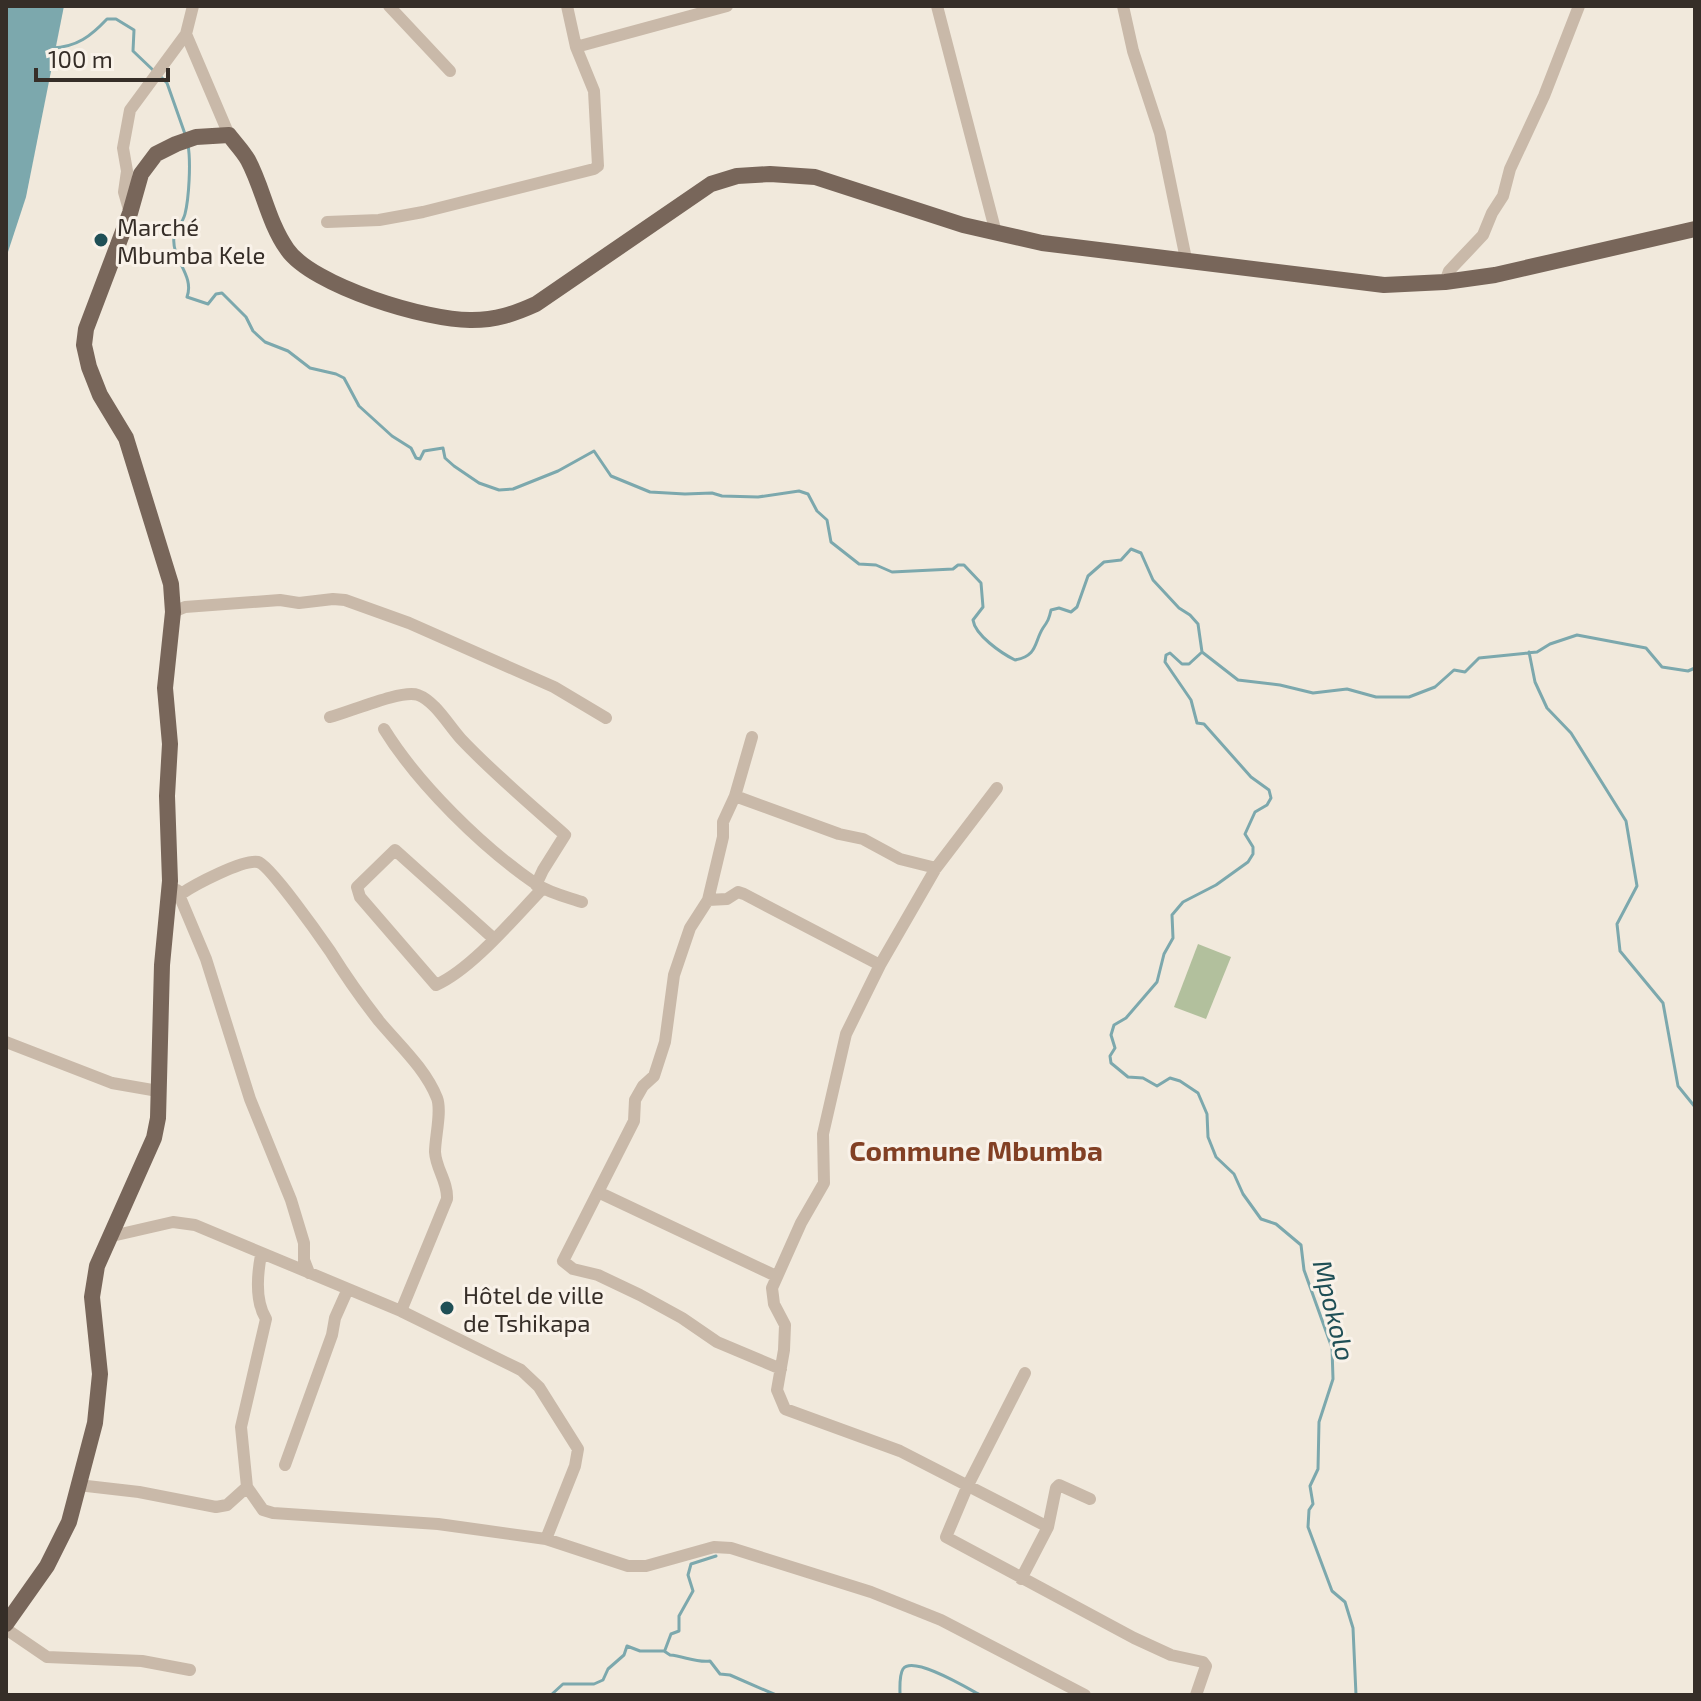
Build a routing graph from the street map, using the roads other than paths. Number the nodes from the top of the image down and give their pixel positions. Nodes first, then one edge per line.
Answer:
1 (193, 6) edge
2 (389, 6) edge
3 (567, 6) edge
4 (727, 6) edge
5 (937, 6) edge
6 (1123, 6) edge
7 (1579, 6) edge
8 (186, 34) junction
9 (576, 47) junction
10 (450, 71) dead end
11 (229, 135) junction
12 (130, 213) junction
13 (327, 222) dead end
14 (1695, 229) edge
15 (996, 233) junction
16 (1186, 259) junction
17 (1445, 282) junction
18 (173, 612) junction
19 (330, 717) dead end
20 (606, 718) dead end
21 (384, 729) dead end
22 (752, 737) dead end
23 (997, 788) dead end
24 (735, 796) junction
25 (936, 868) junction
26 (540, 886) junction
27 (176, 888) junction
28 (708, 900) junction
29 (582, 902) dead end
30 (493, 938) junction
31 (880, 965) junction
32 (6, 1042) edge
33 (158, 1091) junction
34 (598, 1192) junction
35 (112, 1236) junction
36 (261, 1255) junction
37 (309, 1273) junction
38 (776, 1276) junction
39 (347, 1291) junction
40 (401, 1311) junction
41 (781, 1369) junction
42 (1025, 1373) dead end
43 (285, 1465) dead end
44 (78, 1485) junction
45 (968, 1485) junction
46 (247, 1487) junction
47 (1090, 1499) dead end
48 (1048, 1527) junction
49 (546, 1539) junction
50 (1021, 1579) junction
51 (6, 1627) edge
52 (190, 1670) dead end
53 (1078, 1693) edge
54 (1196, 1695) edge

1 - 8 street
2 - 10 street
3 - 9 street
4 - 9 street
5 - 15 street
6 - 16 street
7 - 17 street
8 - 11 street
8 - 12 street
9 - 13 street
11 - 12 main road
11 - 15 main road
12 - 18 main road
14 - 17 main road
15 - 16 main road
16 - 17 main road
18 - 20 street
18 - 27 main road
19 - 26 street
21 - 26 street
22 - 24 street
23 - 25 street
24 - 25 street
24 - 28 street
25 - 31 street
26 - 29 street
26 - 30 street
27 - 33 main road
27 - 37 street
27 - 40 street
28 - 31 street
28 - 34 street
30 - 30 street
31 - 38 street
32 - 33 street
33 - 35 main road
34 - 38 street
34 - 41 street
35 - 36 street
35 - 44 main road
36 - 37 street
36 - 46 street
37 - 39 street
38 - 41 street
39 - 40 street
39 - 43 street
40 - 49 street
41 - 45 street
42 - 45 street
44 - 46 street
44 - 51 main road
45 - 48 street
45 - 50 street
46 - 49 street
47 - 48 street
48 - 50 street
49 - 53 street
50 - 54 street
51 - 52 street

